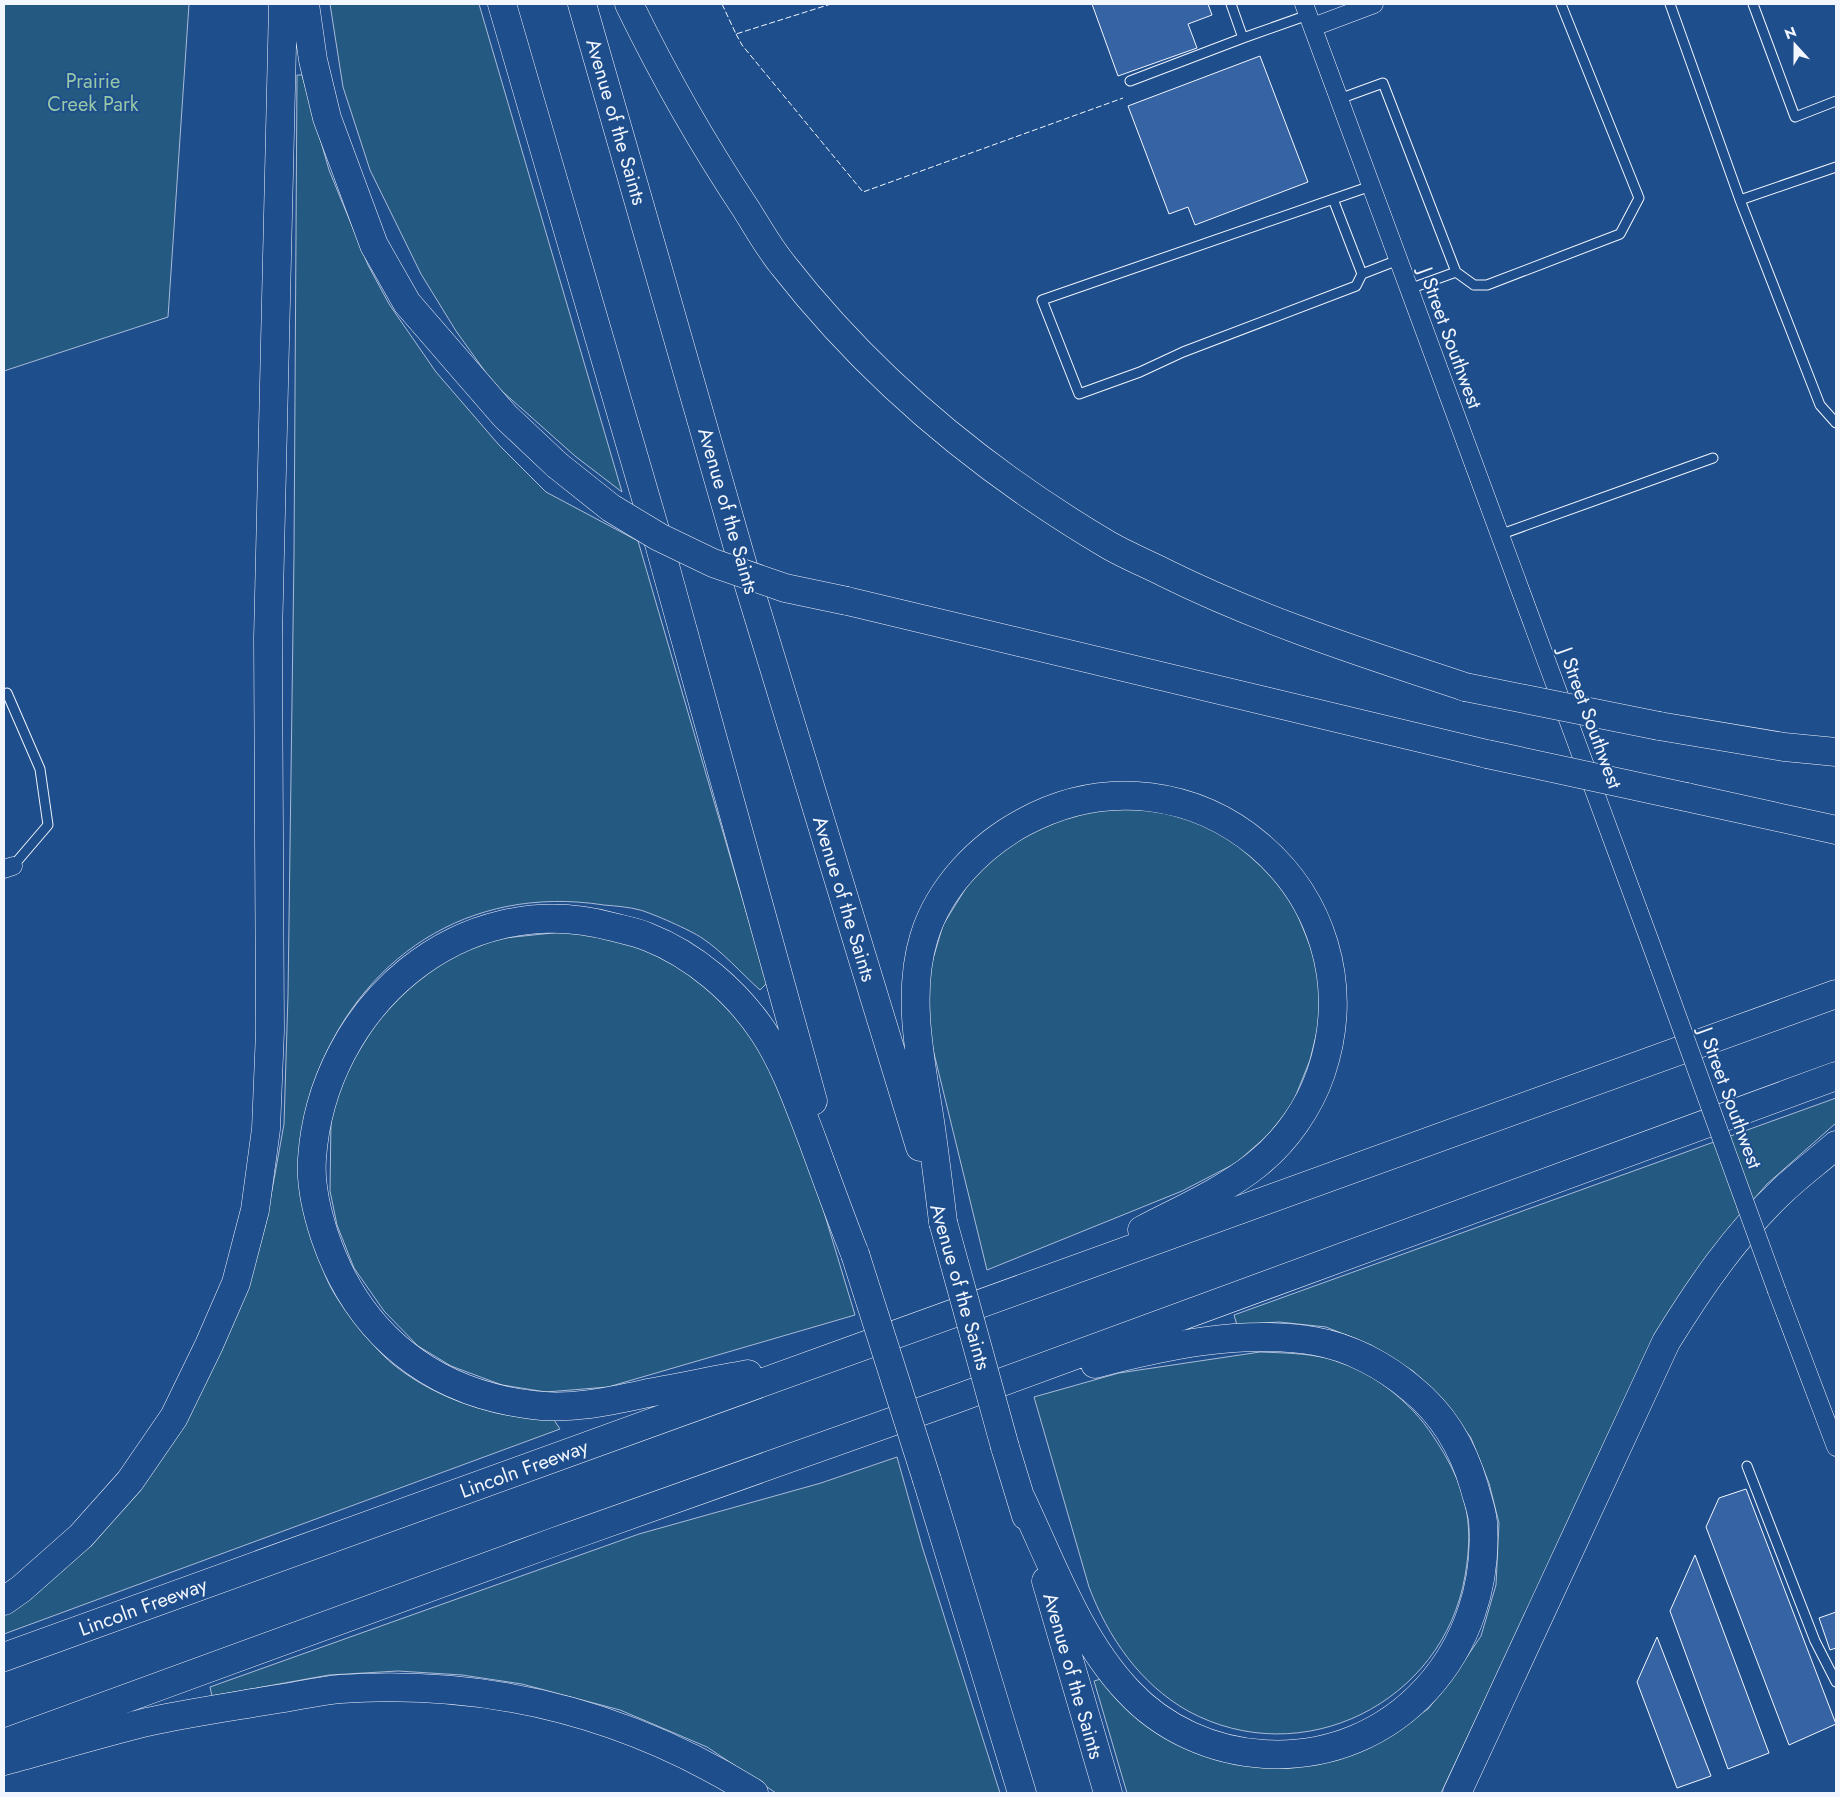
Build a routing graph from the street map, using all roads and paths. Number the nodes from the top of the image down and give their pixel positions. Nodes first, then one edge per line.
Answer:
1 (283, 4) edge
2 (305, 4) edge
3 (502, 4) edge
4 (582, 4) edge
5 (629, 4) edge
6 (1231, 4) edge
7 (1374, 4) edge
8 (1561, 4) edge
9 (1670, 4) edge
10 (1752, 4) edge
11 (1309, 15) edge
12 (1243, 38) junction
13 (1130, 82) dead end
14 (1339, 98) junction
15 (1836, 101) edge
16 (1836, 167) edge
17 (1371, 186) junction
18 (1333, 199) junction
19 (1740, 200) junction
20 (1398, 260) junction
21 (1456, 272) junction
22 (1362, 274) junction
23 (1409, 289) junction
24 (1836, 424) edge
25 (1713, 458) dead end
26 (1499, 536) junction
27 (4, 694) edge
28 (1836, 752) edge
29 (1836, 830) edge
30 (9, 867) edge
31 (1836, 994) edge
32 (1836, 1076) edge
33 (1836, 1145) edge
34 (943, 1222) junction
35 (855, 1254) junction
36 (1043, 1281) junction
37 (838, 1356) junction
38 (953, 1400) junction
39 (1836, 1447) edge
40 (1747, 1466) dead end
41 (1021, 1498) junction
42 (4, 1601) edge
43 (4, 1657) edge
44 (1836, 1682) edge
45 (4, 1744) edge
46 (4, 1761) edge
47 (754, 1793) edge
48 (1022, 1793) edge
49 (1108, 1793) edge
50 (1457, 1793) edge

1 - 42 highway
2 - 29 highway, bridge
3 - 35 highway
4 - 34 highway, Avenue of the Saints
5 - 28 highway, bridge
6 - 12 lane
7 - 11 street
8 - 21 lane
9 - 19 lane
10 - 15 lane
11 - 12 lane
11 - 14 street, J Street Southwest
12 - 13 lane
14 - 17 street, J Street Southwest
14 - 21 lane
16 - 19 lane
17 - 18 lane
17 - 20 street, J Street Southwest
18 - 22 lane
18 - 22 lane
19 - 24 lane
20 - 22 lane
20 - 23 street, J Street Southwest
21 - 23 lane
23 - 26 street, J Street Southwest
25 - 26 lane
26 - 39 street, J Street Southwest, bridge
27 - 30 lane
31 - 36 highway
32 - 38 highway
33 - 50 highway
34 - 36 highway
34 - 41 highway, Avenue of the Saints, bridge
35 - 37 highway
35 - 48 highway, bridge
36 - 37 highway, Lincoln Freeway
37 - 43 highway, Lincoln Freeway
38 - 41 highway
38 - 45 highway
40 - 44 lane
41 - 49 highway, Avenue of the Saints
46 - 47 highway

